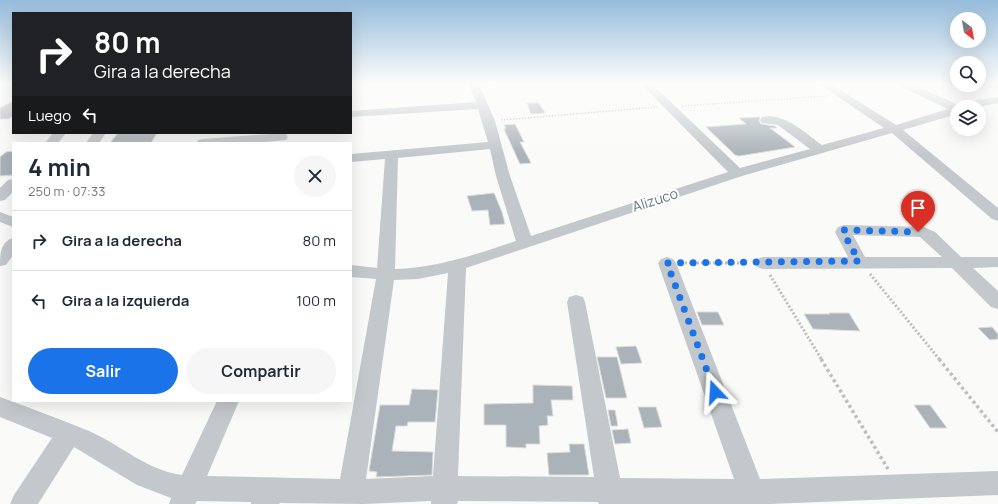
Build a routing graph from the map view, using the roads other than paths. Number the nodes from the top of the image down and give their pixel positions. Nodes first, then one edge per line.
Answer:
1 (445, 108) edge
2 (483, 108) edge
3 (670, 108) edge
4 (861, 108) edge
5 (950, 111) edge
6 (352, 114) edge
7 (766, 120) dead end
8 (894, 129) junction
9 (59, 134) edge
10 (99, 134) edge
11 (282, 138) edge
12 (52, 142) edge
13 (93, 142) edge
14 (219, 142) edge
15 (495, 146) junction
16 (820, 150) junction
17 (392, 154) junction
18 (352, 158) edge
19 (737, 173) junction
20 (12, 184) edge
21 (0, 197) edge
22 (998, 216) edge
23 (0, 217) edge
24 (12, 222) edge
25 (525, 242) junction
26 (12, 244) edge
27 (0, 261) edge
28 (859, 261) junction
29 (958, 262) junction
30 (998, 262) edge
31 (667, 263) road end
32 (763, 263) road end
33 (457, 265) junction
34 (352, 271) edge
35 (386, 274) junction
36 (576, 302) dead end
37 (998, 302) edge
38 (228, 402) edge
39 (0, 407) edge
40 (69, 434) junction
41 (998, 483) edge
42 (351, 492) junction
43 (186, 496) edge
44 (445, 496) edge
45 (268, 497) edge
46 (611, 497) edge
47 (754, 498) edge
48 (23, 504) edge

1 - 6 street
2 - 15 street
3 - 19 street
4 - 8 street
5 - 8 street, Alizuco
7 - 16 street
8 - 16 street, Alizuco
8 - 22 street
9 - 12 street
10 - 13 street
11 - 14 street
15 - 17 street
15 - 25 street
16 - 19 street, Alizuco
17 - 18 street
17 - 35 street
19 - 25 street, Alizuco
20 - 21 street
23 - 24 street
25 - 33 street, Alizuco
26 - 27 street
28 - 29 street
28 - 29 street
28 - 32 street
29 - 30 street
29 - 37 street
31 - 47 street
33 - 35 street, Alizuco
33 - 44 street
34 - 35 street, Alizuco
35 - 42 street
36 - 46 street
38 - 43 street
39 - 40 street
40 - 43 street
40 - 48 street
41 - 47 street
42 - 44 street
42 - 45 street
43 - 45 street
44 - 46 street
46 - 47 street

